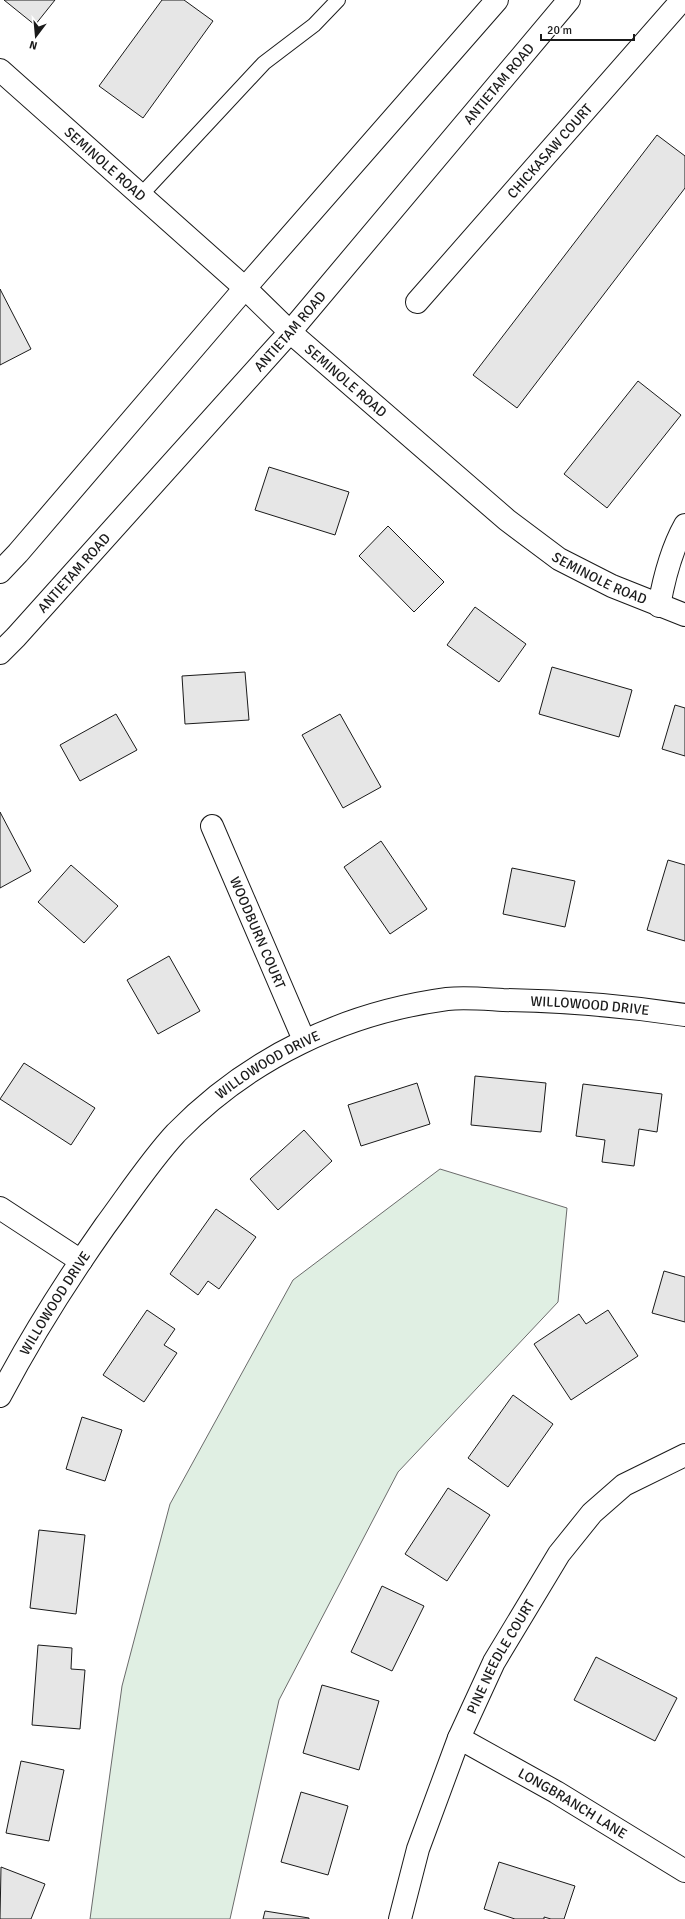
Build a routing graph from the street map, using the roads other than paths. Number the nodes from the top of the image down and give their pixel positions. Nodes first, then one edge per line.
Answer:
1 (338, 0) edge
2 (497, 0) edge
3 (569, 0) edge
4 (682, 0) edge
5 (0, 70) edge
6 (140, 196) junction
7 (245, 288) junction
8 (417, 302) dead end
9 (290, 332) junction
10 (685, 525) edge
11 (0, 572) edge
12 (660, 606) junction
13 (685, 615) edge
14 (0, 652) edge
15 (212, 826) dead end
16 (685, 1015) edge
17 (304, 1040) junction
18 (0, 1208) edge
19 (81, 1261) junction
20 (0, 1396) edge
21 (685, 1456) edge
22 (458, 1738) junction
23 (685, 1871) edge
24 (400, 1919) edge

1 - 6 lane
2 - 7 street
3 - 9 street, ANTIETAM ROAD
4 - 8 street, CHICKASAW COURT
5 - 6 street, SEMINOLE ROAD
6 - 7 street, SEMINOLE ROAD
7 - 9 street, SEMINOLE ROAD
7 - 11 street
9 - 12 street, SEMINOLE ROAD
9 - 14 street, ANTIETAM ROAD
10 - 12 street
12 - 13 street, SEMINOLE ROAD
15 - 17 street, WOODBURN COURT
16 - 17 street, WILLOWOOD DRIVE
17 - 19 street, WILLOWOOD DRIVE
18 - 19 street
19 - 20 street, WILLOWOOD DRIVE
21 - 22 street, PINE NEEDLE COURT
22 - 23 street, LONGBRANCH LANE
22 - 24 street, PINE NEEDLE COURT

